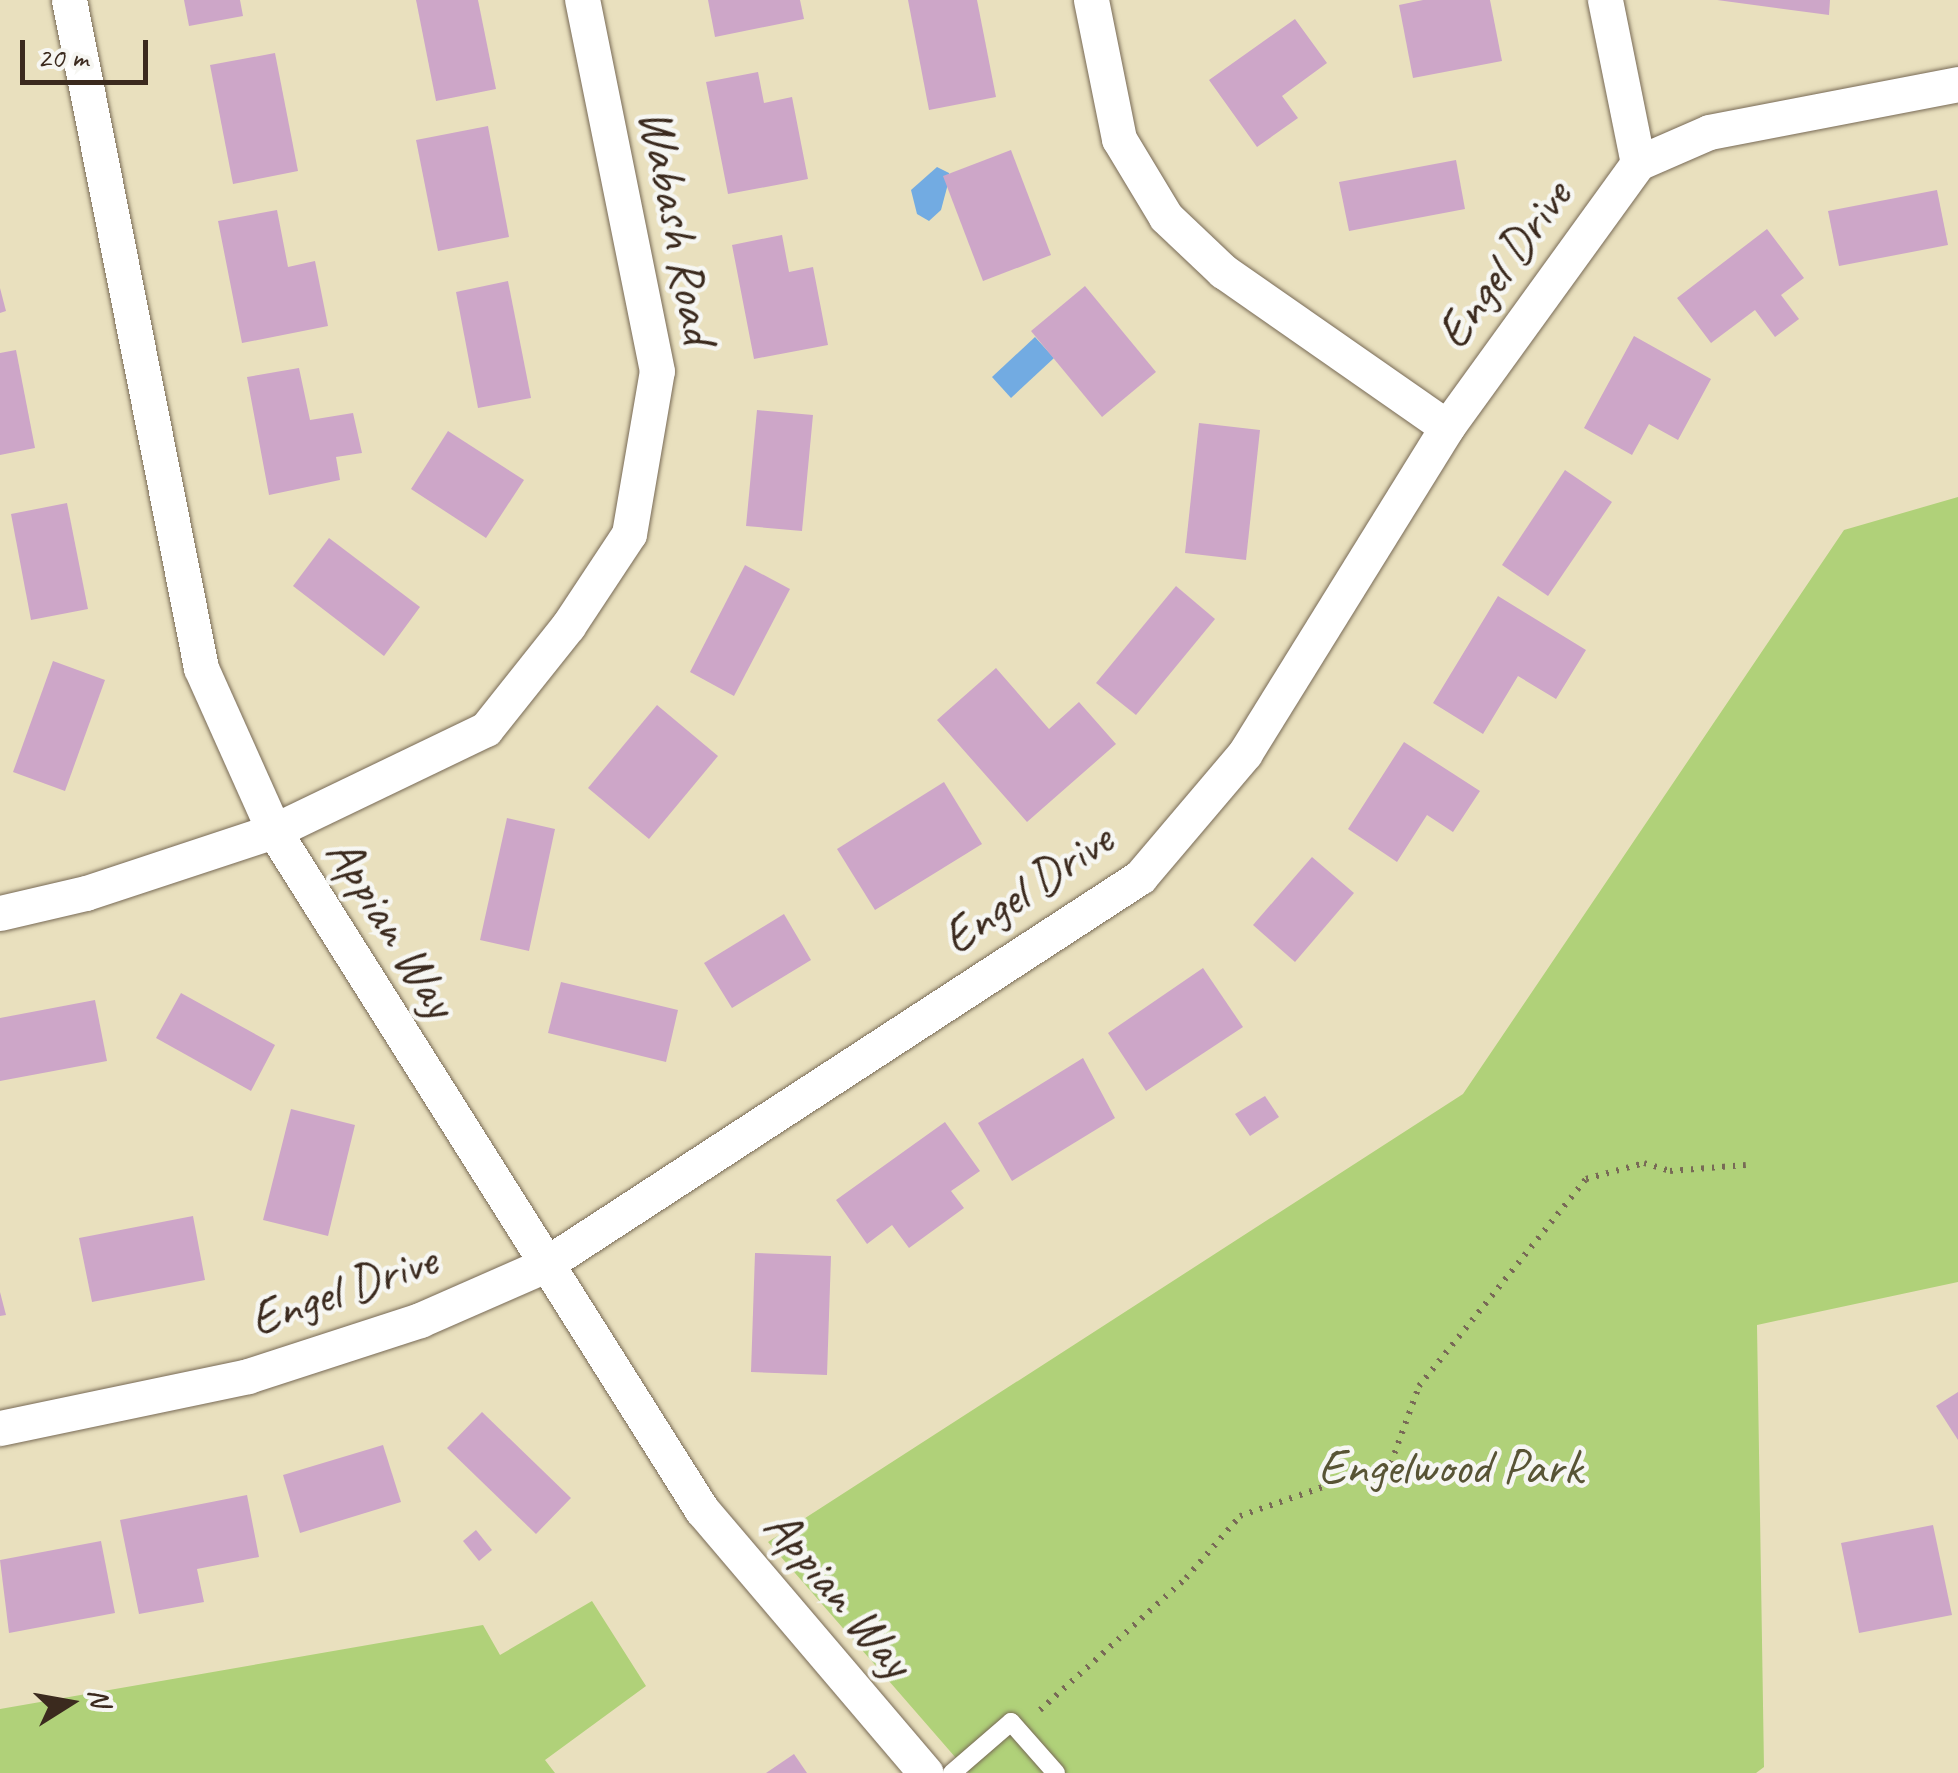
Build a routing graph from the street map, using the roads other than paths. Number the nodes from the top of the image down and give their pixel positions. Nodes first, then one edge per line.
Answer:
1 (68, 0) edge
2 (582, 0) edge
3 (1092, 0) edge
4 (1604, 0) edge
5 (1958, 84) edge
6 (1638, 163) junction
7 (1447, 427) junction
8 (274, 830) junction
9 (0, 912) edge
10 (543, 1266) junction
11 (0, 1428) edge
12 (926, 1773) edge
13 (952, 1773) edge
14 (1056, 1773) edge

1 - 8 street, Appian Way
2 - 8 street, Wabash Road
3 - 7 street
4 - 6 street
5 - 6 street, Engel Drive
6 - 7 street, Engel Drive
7 - 10 street, Engel Drive
8 - 9 street, Wabash Road
8 - 10 street, Appian Way
10 - 11 street, Engel Drive
10 - 12 street, Appian Way
13 - 14 lane

